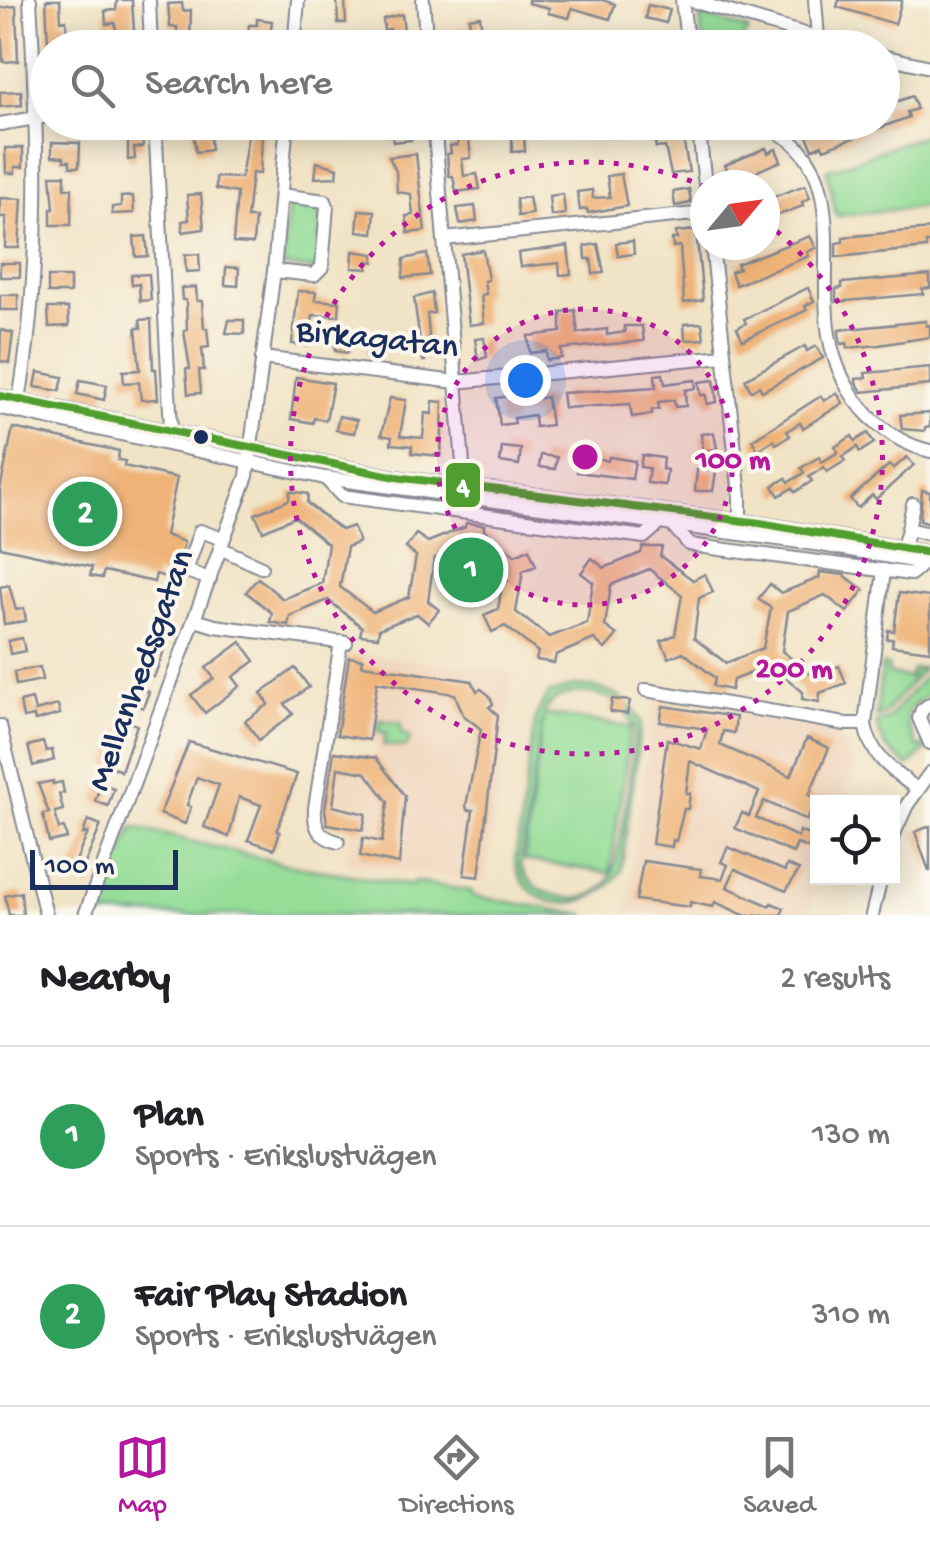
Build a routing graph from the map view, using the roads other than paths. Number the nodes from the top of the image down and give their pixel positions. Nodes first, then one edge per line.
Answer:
1 (30, 0) edge
2 (149, 0) edge
3 (298, 0) edge
4 (423, 0) edge
5 (686, 0) edge
6 (815, 0) edge
7 (33, 30) edge
8 (150, 30) edge
9 (296, 30) edge
10 (426, 30) edge
11 (687, 30) edge
12 (790, 30) edge
13 (817, 30) edge
14 (924, 67) edge
15 (930, 79) edge
16 (30, 118) edge
17 (0, 124) edge
18 (41, 140) edge
19 (157, 140) edge
20 (286, 140) edge
21 (436, 140) edge
22 (700, 140) edge
23 (788, 140) edge
24 (703, 170) edge
25 (281, 194) junction
26 (690, 214) edge
27 (444, 239) junction
28 (714, 260) edge
29 (274, 271) junction
30 (724, 356) junction
31 (262, 358) junction
32 (456, 382) junction
33 (0, 396) edge
34 (19, 400) junction
35 (0, 408) edge
36 (172, 430) junction
37 (252, 445) junction
38 (930, 451) edge
39 (249, 462) junction
40 (465, 486) junction
41 (913, 504) dead end
42 (740, 522) junction
43 (666, 524) junction
44 (908, 529) junction
45 (930, 534) edge
46 (222, 543) junction
47 (903, 547) junction
48 (928, 560) edge
49 (261, 567) dead end
50 (884, 570) junction
51 (210, 579) junction
52 (195, 620) junction
53 (646, 690) dead end
54 (930, 704) edge
55 (865, 724) junction
56 (0, 726) edge
57 (930, 743) edge
58 (930, 773) edge
59 (918, 789) junction
60 (900, 814) edge
61 (338, 842) dead end
62 (878, 885) edge
63 (46, 915) edge
64 (85, 915) edge
65 (872, 915) edge

1 - 7 street
2 - 8 street
3 - 9 street
4 - 10 street
5 - 11 street
5 - 12 street
6 - 13 street
14 - 15 street
16 - 17 street
18 - 34 street
19 - 36 street
20 - 25 street, Mellanhedsgatan
21 - 27 street
22 - 24 street
23 - 38 street
25 - 29 street, Mellanhedsgatan
25 - 29 street
26 - 27 street
27 - 32 street
28 - 30 street
29 - 31 street, Mellanhedsgatan
30 - 32 street, Birkagatan
30 - 42 street
31 - 32 street, Birkagatan
31 - 37 street, Mellanhedsgatan
32 - 40 street
33 - 34 street
34 - 36 street
35 - 39 street
36 - 37 street
37 - 39 street, Mellanhedsgatan
37 - 40 street
39 - 43 street
39 - 46 street, Mellanhedsgatan
40 - 42 street
41 - 44 street
42 - 47 street
43 - 48 street
43 - 50 street
44 - 45 street
44 - 47 street
46 - 49 street
46 - 51 street, Mellanhedsgatan
46 - 51 street
47 - 48 street
48 - 50 street
50 - 55 street
51 - 52 street, Mellanhedsgatan
52 - 61 street
52 - 64 street, Mellanhedsgatan
53 - 55 street
54 - 57 street
55 - 59 street
56 - 63 street
58 - 59 street
59 - 60 street
62 - 65 street

